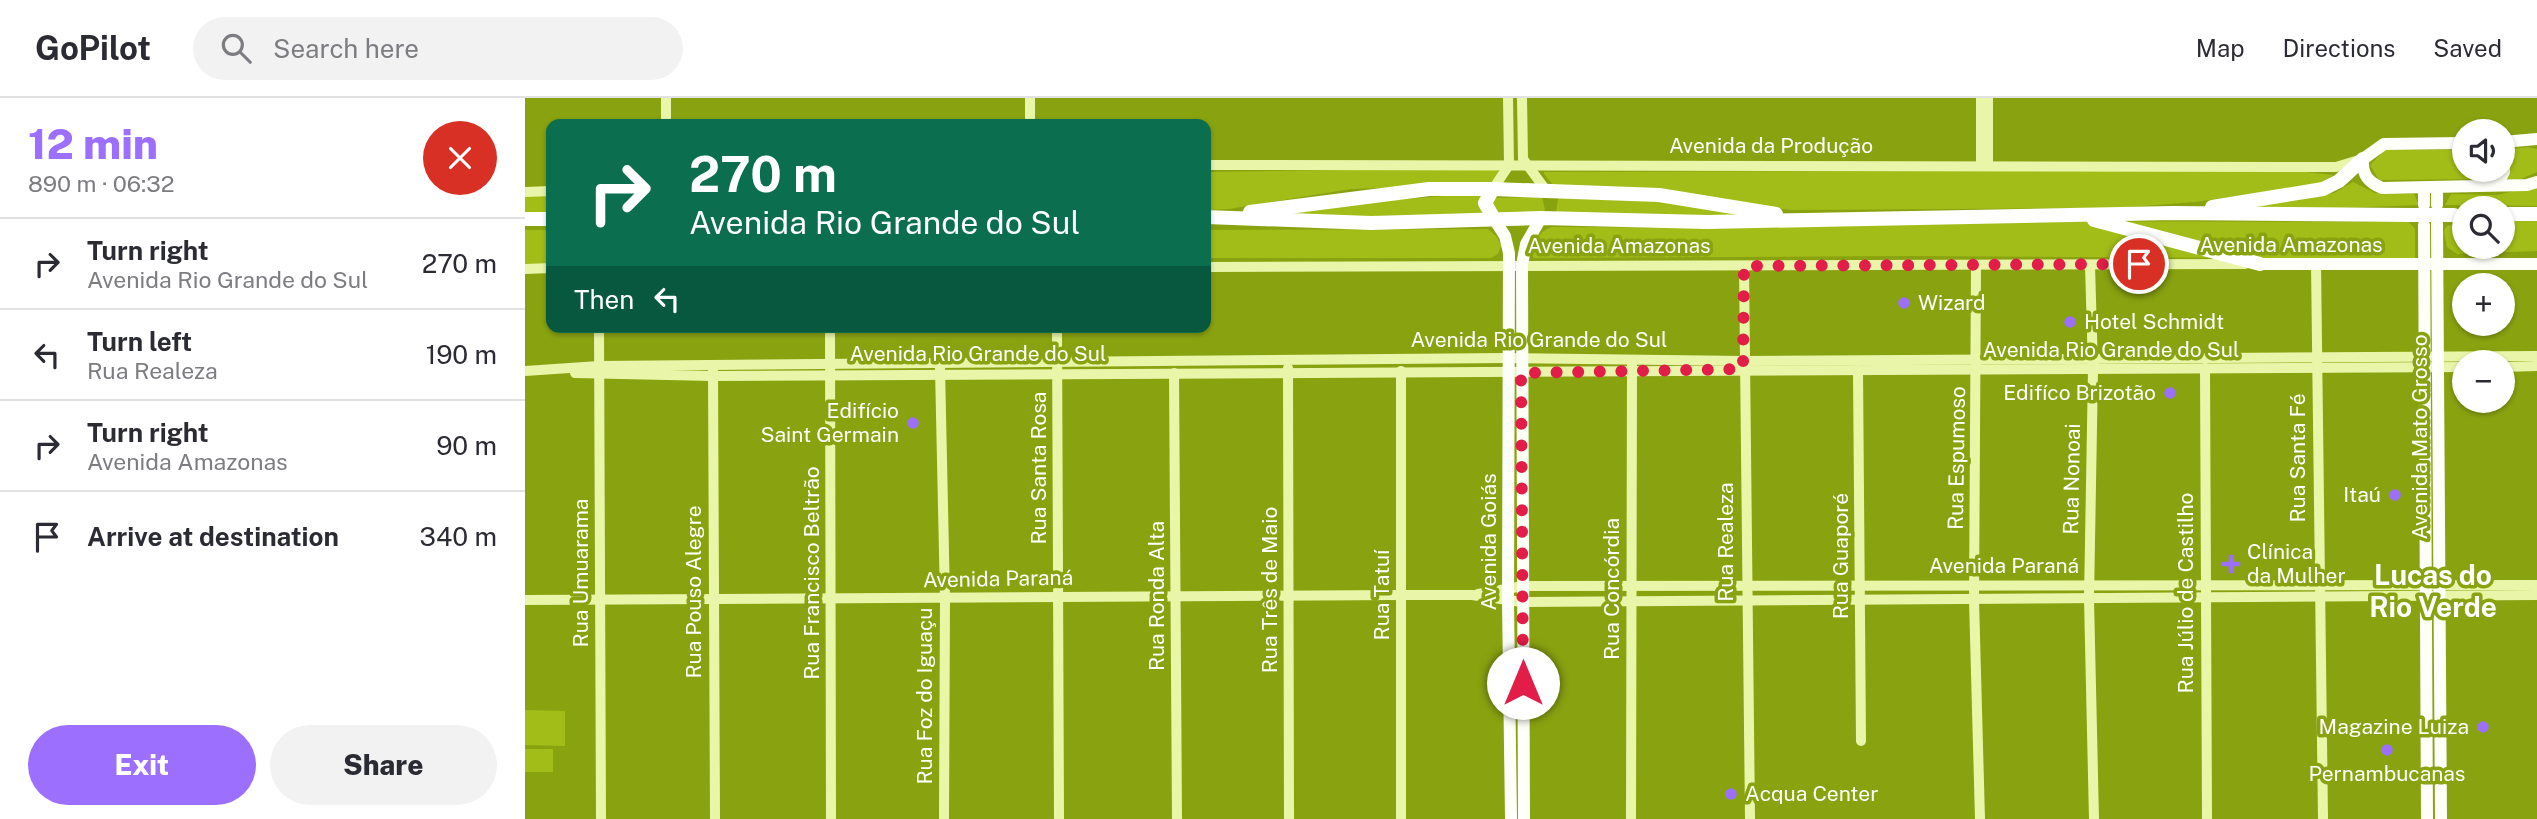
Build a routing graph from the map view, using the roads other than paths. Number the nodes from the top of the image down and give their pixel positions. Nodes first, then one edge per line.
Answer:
1 (666, 98) edge
2 (1030, 98) edge
3 (1508, 98) edge
4 (1522, 98) edge
5 (1981, 98) edge
6 (1989, 98) edge
7 (666, 119) edge
8 (1030, 119) edge
9 (2515, 142) edge
10 (2534, 142) edge
11 (2452, 143) edge
12 (2363, 159) junction
13 (1211, 165) edge
14 (1509, 165) junction
15 (1525, 165) junction
16 (1985, 166) junction
17 (2342, 170) junction
18 (2369, 181) junction
19 (2537, 181) edge
20 (2499, 182) edge
21 (2497, 185) junction
22 (2430, 188) junction
23 (1493, 189) junction
24 (1545, 189) junction
25 (546, 191) edge
26 (525, 192) edge
27 (2430, 205) dead end
28 (2172, 213) junction
29 (2537, 214) edge
30 (2452, 215) edge
31 (2515, 215) edge
32 (2079, 216) junction
33 (1211, 217) edge
34 (1211, 217) edge
35 (1541, 218) junction
36 (525, 219) edge
37 (546, 219) edge
38 (1494, 219) junction
39 (1812, 220) junction
40 (2431, 224) dead end
41 (2260, 264) junction
42 (2316, 264) junction
43 (2537, 264) edge
44 (1516, 265) junction
45 (1976, 265) junction
46 (2090, 265) junction
47 (2432, 265) junction
48 (1744, 266) junction
49 (1211, 267) edge
50 (546, 268) edge
51 (525, 269) edge
52 (599, 333) edge
53 (830, 333) edge
54 (1057, 333) edge
55 (2537, 356) edge
56 (1507, 358) junction
57 (1521, 359) junction
58 (1289, 360) junction
59 (2318, 363) junction
60 (2433, 363) junction
61 (2092, 364) junction
62 (1632, 365) junction
63 (1744, 365) junction
64 (1977, 365) junction
65 (2452, 365) edge
66 (2537, 366) edge
67 (2515, 367) edge
68 (940, 368) junction
69 (1057, 368) junction
70 (2205, 368) junction
71 (830, 369) junction
72 (599, 370) junction
73 (713, 370) junction
74 (1858, 370) junction
75 (525, 371) edge
76 (1401, 371) junction
77 (1288, 372) junction
78 (1174, 373) junction
79 (1507, 373) junction
80 (1521, 373) junction
81 (2433, 583) junction
82 (2205, 584) junction
83 (2318, 584) junction
84 (1861, 585) junction
85 (1975, 585) junction
86 (2090, 585) junction
87 (2537, 585) edge
88 (1523, 586) junction
89 (1631, 586) junction
90 (1746, 586) junction
91 (1508, 587) junction
92 (1401, 595) junction
93 (2537, 595) edge
94 (1176, 596) junction
95 (1289, 596) junction
96 (1472, 596) junction
97 (1058, 597) junction
98 (712, 598) junction
99 (2434, 598) junction
100 (601, 599) junction
101 (945, 599) junction
102 (2089, 599) junction
103 (2204, 599) junction
104 (2318, 599) junction
105 (525, 600) edge
106 (831, 600) junction
107 (1974, 600) junction
108 (1508, 601) junction
109 (1522, 601) junction
110 (1632, 601) junction
111 (1746, 601) junction
112 (1861, 601) junction
113 (1861, 741) dead end
114 (601, 819) edge
115 (715, 819) edge
116 (831, 819) edge
117 (944, 819) edge
118 (1059, 819) edge
119 (1177, 819) edge
120 (1289, 819) edge
121 (1401, 819) edge
122 (1511, 819) edge
123 (1524, 819) edge
124 (1631, 819) edge
125 (1749, 819) edge
126 (1980, 819) edge
127 (2094, 819) edge
128 (2207, 819) edge
129 (2323, 819) edge
130 (2427, 819) edge
131 (2441, 819) edge

1 - 7 street
2 - 8 street
3 - 14 street
4 - 15 street
5 - 16 street
6 - 16 street
9 - 10 main road
11 - 12 main road
12 - 17 highway
12 - 18 main road
13 - 14 street, Avenida da Produção
14 - 15 street, Avenida da Produção
14 - 23 street
15 - 16 street, Avenida da Produção
15 - 24 street
16 - 17 street, Avenida da Produção
17 - 18 street
17 - 28 highway
18 - 22 main road
19 - 21 main road
20 - 21 main road
21 - 22 main road
22 - 27 main road
23 - 24 highway
23 - 33 highway
23 - 38 highway
24 - 35 highway
24 - 39 highway
25 - 26 street
28 - 30 highway, bridge
28 - 32 highway
29 - 31 highway
32 - 39 highway
32 - 41 highway
34 - 38 highway
35 - 38 highway
35 - 39 highway
35 - 44 main road
36 - 37 highway
38 - 44 main road
40 - 47 main road, Avenida Mato Grosso
41 - 42 main road, Avenida Amazonas
41 - 46 street, Avenida Amazonas
42 - 47 main road, Avenida Amazonas
42 - 59 street, Rua Santa Fé
43 - 47 main road, Avenida Amazonas
44 - 48 street, Avenida Amazonas
44 - 49 street, Avenida Amazonas
44 - 56 main road, Avenida Goiás
44 - 57 main road, Avenida Goiás
45 - 46 street, Avenida Amazonas
45 - 48 street, Avenida Amazonas
45 - 64 street, Rua Espumoso
46 - 61 street, Rua Nonoai
47 - 60 main road, Avenida Mato Grosso
48 - 63 street, Rua Realeza
50 - 51 street
52 - 72 street, Rua Umuarama
53 - 71 street, Rua Francisco Beltrão
54 - 69 street, Rua Santa Rosa
55 - 60 street, Avenida Rio Grande do Sul
56 - 57 street, Avenida Rio Grande do Sul
56 - 58 street, Avenida Rio Grande do Sul
56 - 79 main road, Avenida Goiás
57 - 62 street, Avenida Rio Grande do Sul
57 - 80 main road, Avenida Goiás
58 - 69 street, Avenida Rio Grande do Sul
58 - 77 street, Rua Três de Maio
59 - 60 street, Avenida Rio Grande do Sul
59 - 61 street, Avenida Rio Grande do Sul
59 - 70 street, Avenida Rio Grande do Sul
59 - 83 street, Rua Santa Fé
60 - 65 street, Avenida Rio Grande do Sul
60 - 81 main road, Avenida Mato Grosso
61 - 64 street, Avenida Rio Grande do Sul
61 - 70 street, Avenida Rio Grande do Sul
61 - 86 street, Rua Nonoai
62 - 63 street, Avenida Rio Grande do Sul
62 - 80 street, Avenida Rio Grande do Sul
62 - 89 street, Rua Concórdia
63 - 64 street, Avenida Rio Grande do Sul
63 - 74 street, Avenida Rio Grande do Sul
63 - 90 street, Rua Realeza
64 - 74 street, Avenida Rio Grande do Sul
64 - 85 street, Rua Espumoso
66 - 67 street
68 - 69 street, Avenida Rio Grande do Sul
68 - 71 street, Avenida Rio Grande do Sul
68 - 101 street, Rua Foz do Iguaçu
69 - 78 street, Avenida Rio Grande do Sul
69 - 97 street, Rua Santa Rosa
70 - 82 street, Rua Júlio de Castilho
71 - 73 street, Avenida Rio Grande do Sul
71 - 106 street, Rua Francisco Beltrão
72 - 73 street, Avenida Rio Grande do Sul
72 - 75 street, Avenida Rio Grande do Sul
72 - 100 street, Rua Umuarama
73 - 98 street, Rua Pouso Alegre
74 - 84 street, Rua Guaporé
76 - 77 street, Avenida Rio Grande do Sul
76 - 79 street, Avenida Rio Grande do Sul
76 - 92 street, Rua Tatuí
77 - 78 street, Avenida Rio Grande do Sul
77 - 95 street, Rua Três de Maio
78 - 94 street, Rua Ronda Alta
79 - 80 street, Avenida Rio Grande do Sul
79 - 91 main road, Avenida Goiás
80 - 88 main road, Avenida Goiás
81 - 83 street, Avenida Paraná
81 - 87 street, Avenida Paraná
81 - 99 main road, Avenida Mato Grosso
82 - 83 street, Avenida Paraná
82 - 86 street, Avenida Paraná
82 - 103 street, Rua Júlio de Castilho
83 - 104 street, Rua Santa Fé
84 - 85 street, Avenida Paraná
84 - 90 street, Avenida Paraná
84 - 112 street, Rua Guaporé
85 - 86 street, Avenida Paraná
85 - 107 street, Rua Espumoso
86 - 102 street, Rua Nonoai
88 - 89 street, Avenida Paraná
88 - 91 street, Avenida Paraná
88 - 109 main road, Avenida Goiás
89 - 90 street, Avenida Paraná
89 - 110 street, Rua Concórdia
90 - 111 street, Rua Realeza
91 - 96 street, Avenida Paraná
91 - 108 main road, Avenida Goiás
92 - 95 street, Avenida Paraná
92 - 96 street, Avenida Paraná
92 - 121 street, Rua Tatuí
93 - 99 street, Avenida Paraná
94 - 95 street, Avenida Paraná
94 - 97 street, Avenida Paraná
94 - 119 street, Rua Ronda Alta
95 - 120 street, Rua Três de Maio
96 - 108 street, Avenida Paraná
97 - 101 street, Avenida Paraná
97 - 118 street, Rua Santa Rosa
98 - 100 street, Avenida Paraná
98 - 106 street, Avenida Paraná
98 - 115 street, Rua Pouso Alegre
99 - 104 street, Avenida Paraná
99 - 130 main road, Avenida Mato Grosso
99 - 131 main road, Avenida Mato Grosso
100 - 105 street, Avenida Paraná
100 - 114 street, Rua Umuarama
101 - 106 street, Avenida Paraná
101 - 117 street, Rua Foz do Iguaçu
102 - 103 street, Avenida Paraná
102 - 107 street, Avenida Paraná
102 - 127 street, Rua Nonoai
103 - 104 street, Avenida Paraná
103 - 128 street, Rua Júlio de Castilho
104 - 129 street, Rua Santa Fé
106 - 116 street, Rua Francisco Beltrão
107 - 112 street, Avenida Paraná
107 - 126 street, Rua Espumoso
108 - 109 street, Avenida Paraná
108 - 122 main road, Avenida Goiás
109 - 110 street, Avenida Paraná
109 - 123 main road, Avenida Goiás
110 - 111 street, Avenida Paraná
110 - 124 street, Rua Concórdia
111 - 112 street, Avenida Paraná
111 - 125 street, Rua Realeza
112 - 113 street, Rua Guaporé

